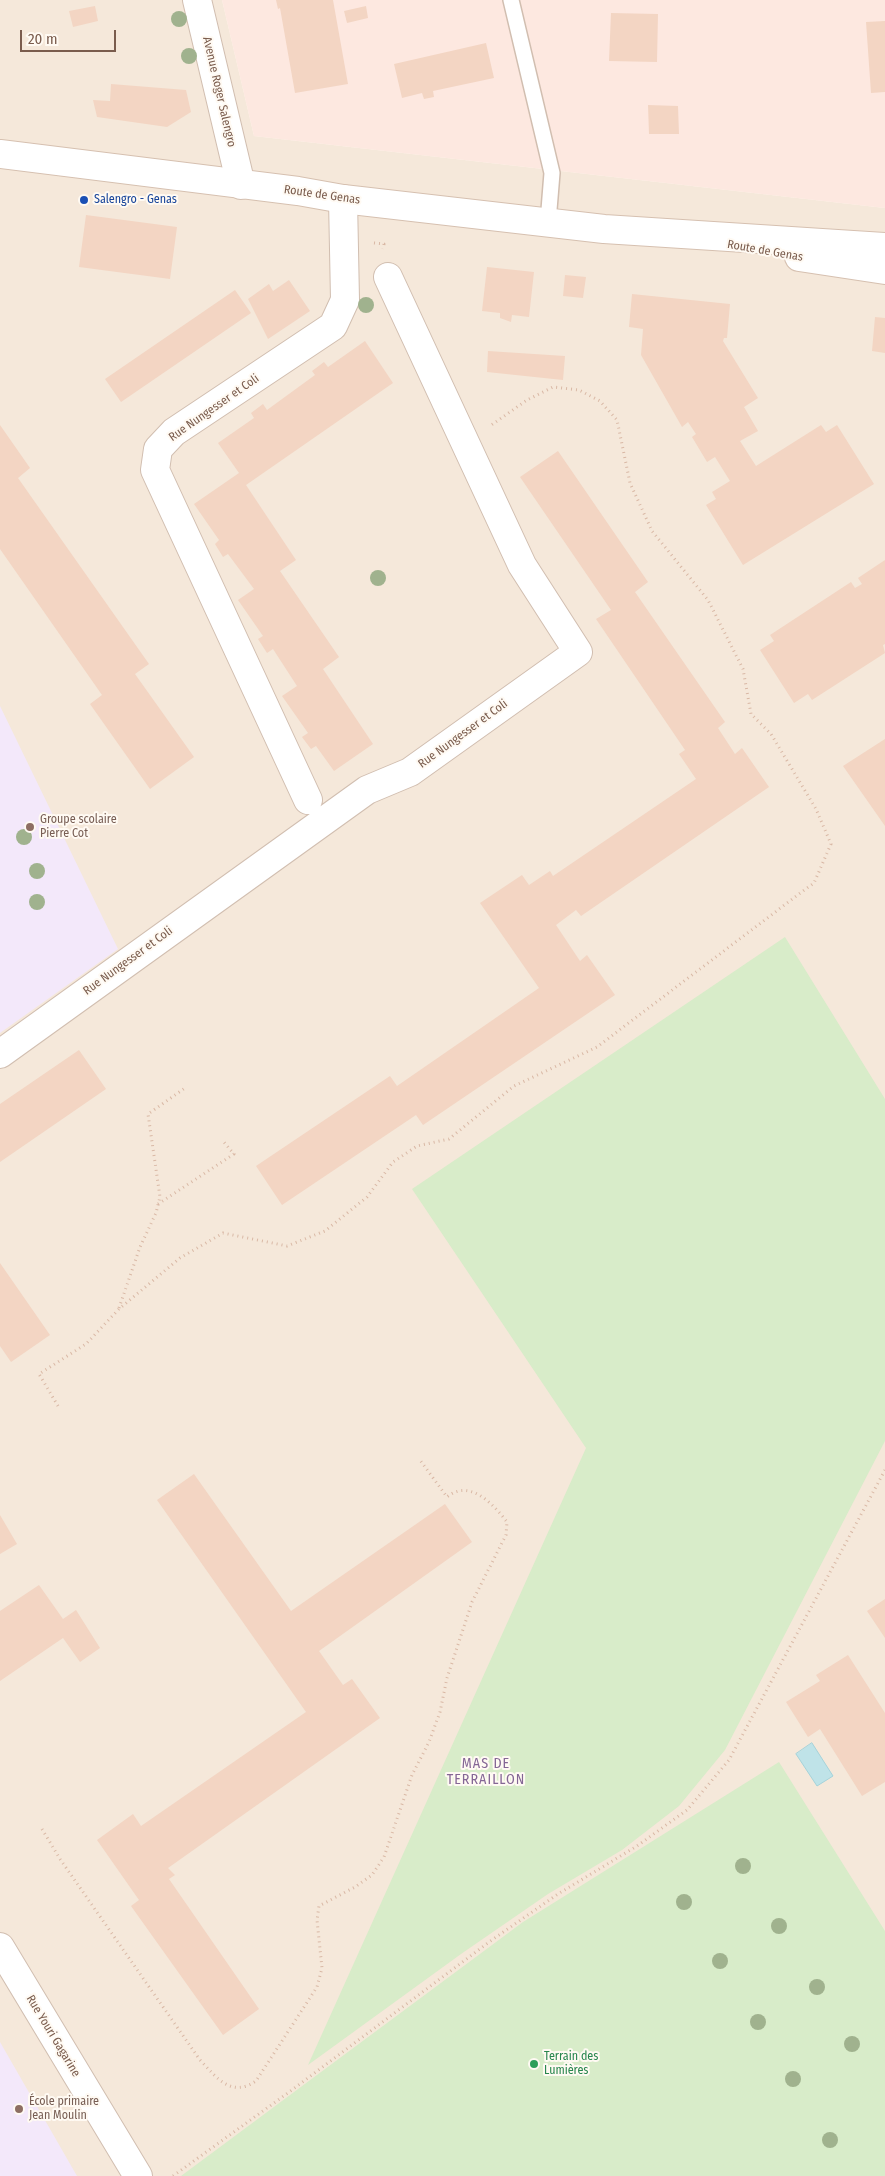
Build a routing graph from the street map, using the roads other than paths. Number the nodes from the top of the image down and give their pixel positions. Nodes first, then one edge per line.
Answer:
1 (197, 0) edge
2 (510, 0) edge
3 (0, 154) edge
4 (241, 185) junction
5 (343, 199) junction
6 (548, 222) junction
7 (644, 231) junction
8 (885, 247) edge
9 (877, 268) edge
10 (388, 277) dead end
11 (308, 800) dead end
12 (0, 1054) edge
13 (0, 1947) edge
14 (138, 2176) edge

1 - 4 street, Avenue Roger Salengro
2 - 6 lane
3 - 4 street, Route de Genas
4 - 5 street, Route de Genas
5 - 6 street, Route de Genas
5 - 11 street, Rue Nungesser et Coli
6 - 7 street, Route de Genas
7 - 8 street, Route de Genas
7 - 9 street, Route de Genas
10 - 12 street, Rue Nungesser et Coli
13 - 14 street, Rue Youri Gagarine

